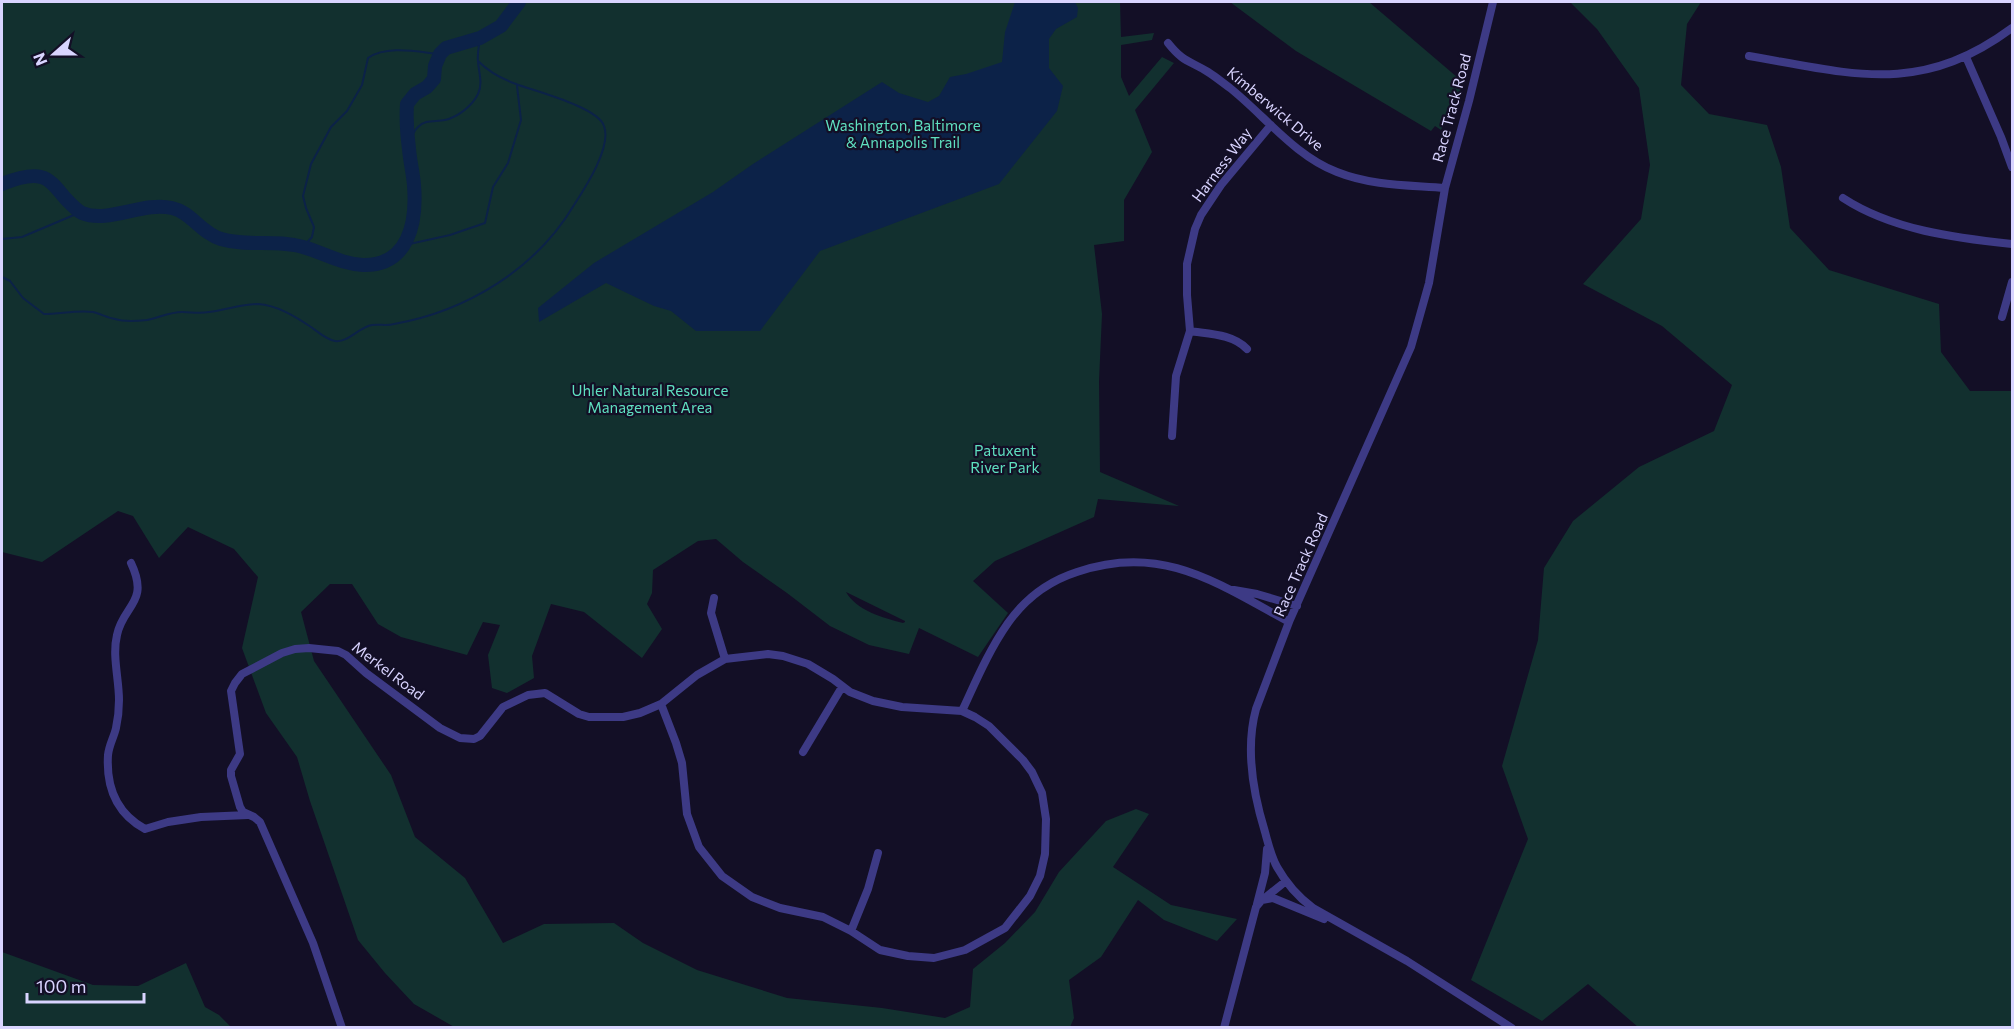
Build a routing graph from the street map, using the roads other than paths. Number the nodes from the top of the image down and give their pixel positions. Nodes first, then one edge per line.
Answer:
1 (1493, 2) edge
2 (2013, 28) edge
3 (1168, 43) dead end
4 (1749, 56) dead end
5 (1966, 57) junction
6 (1271, 125) junction
7 (2013, 167) edge
8 (1445, 188) junction
9 (1843, 198) dead end
10 (2013, 244) edge
11 (2013, 282) edge
12 (2002, 317) dead end
13 (1190, 331) junction
14 (1247, 348) dead end
15 (1172, 436) dead end
16 (131, 563) dead end
17 (1226, 588) junction
18 (714, 598) dead end
19 (1297, 606) junction
20 (1289, 622) junction
21 (724, 659) junction
22 (842, 687) junction
23 (661, 705) junction
24 (962, 711) junction
25 (803, 752) dead end
26 (248, 815) junction
27 (1266, 835) junction
28 (878, 853) dead end
29 (1286, 881) junction
30 (1258, 904) junction
31 (1332, 919) junction
32 (851, 931) junction
33 (342, 1028) edge
34 (1224, 1028) edge
35 (1512, 1028) edge

1 - 8 street, Race Track Road
2 - 5 street
3 - 6 street, Kimberwick Drive
4 - 5 street
5 - 7 street
6 - 8 street, Kimberwick Drive
6 - 13 street, Harness Way
8 - 19 street, Race Track Road
9 - 10 street
11 - 12 street
13 - 14 street
13 - 15 street, Harness Way
16 - 26 street
17 - 19 street
17 - 20 street
17 - 24 street
18 - 21 street
19 - 20 street, Race Track Road
20 - 27 street, Race Track Road
21 - 22 street
21 - 23 street
22 - 24 street
22 - 25 street
23 - 26 street, Merkel Road
23 - 32 street
24 - 32 street
26 - 33 street, Merkel Road
27 - 29 street, Race Track Road
27 - 30 street
28 - 32 street
29 - 30 street
29 - 31 street, Race Track Road
30 - 31 street
30 - 34 street
31 - 35 street, Race Track Road

